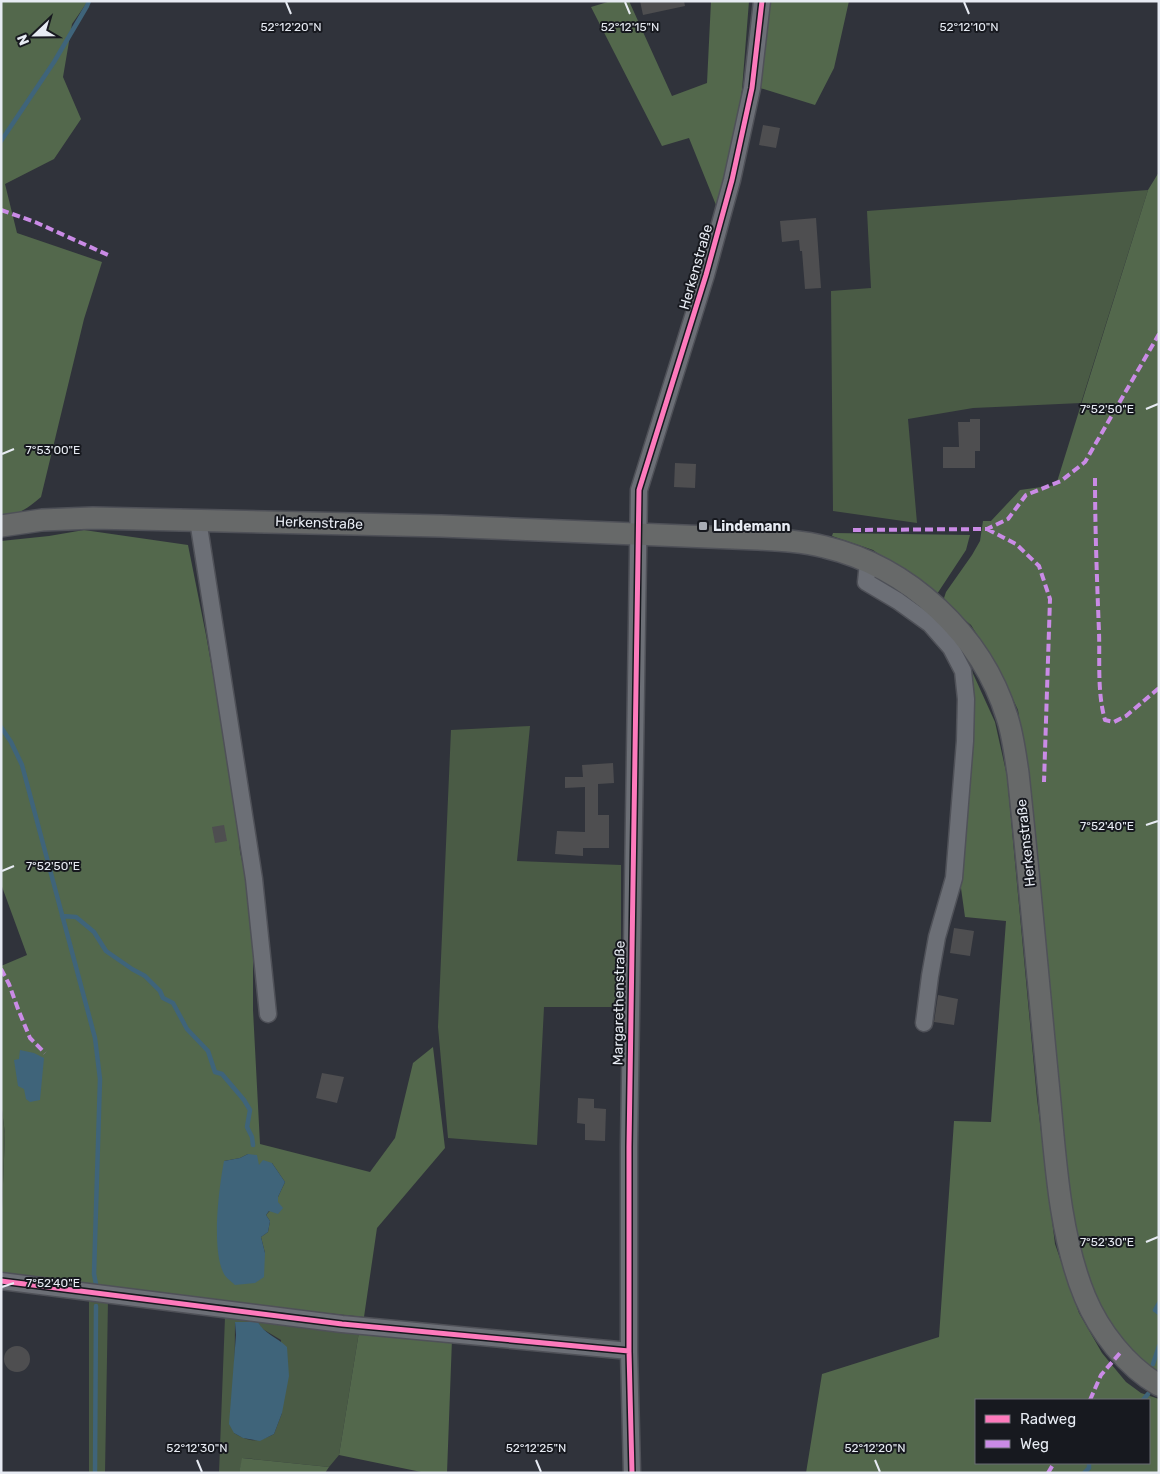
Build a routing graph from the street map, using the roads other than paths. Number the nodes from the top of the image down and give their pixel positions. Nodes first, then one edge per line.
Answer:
1 (762, 1) edge
2 (198, 520) junction
3 (1, 526) edge
4 (638, 534) junction
5 (868, 562) junction
6 (268, 1014) dead end
7 (924, 1024) dead end
8 (1, 1281) edge
9 (629, 1350) junction
10 (1159, 1385) edge
11 (632, 1473) edge

1 - 4 street, Herkenstraße
2 - 3 main road, Herkenstraße
2 - 4 main road, Herkenstraße
2 - 6 street
4 - 5 main road, Herkenstraße
4 - 9 street, Margarethenstraße
5 - 7 street
5 - 10 main road, Herkenstraße
8 - 9 street
9 - 11 street, Margarethenstraße

